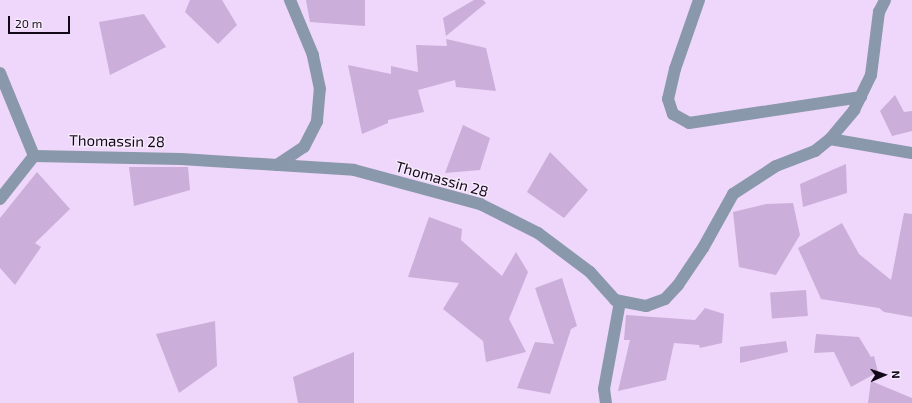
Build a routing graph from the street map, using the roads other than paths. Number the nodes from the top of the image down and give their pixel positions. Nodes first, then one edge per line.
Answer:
1 (290, 0) edge
2 (699, 0) edge
3 (885, 0) edge
4 (0, 73) edge
5 (861, 97) junction
6 (830, 140) junction
7 (912, 153) edge
8 (34, 156) junction
9 (277, 165) junction
10 (0, 199) edge
11 (620, 302) junction
12 (606, 403) edge

1 - 9 street
2 - 5 street
3 - 5 street
4 - 8 street
5 - 6 street
6 - 7 street
6 - 11 street
8 - 9 street, Thomassin 28
8 - 10 street
9 - 11 street, Thomassin 28
11 - 12 street

